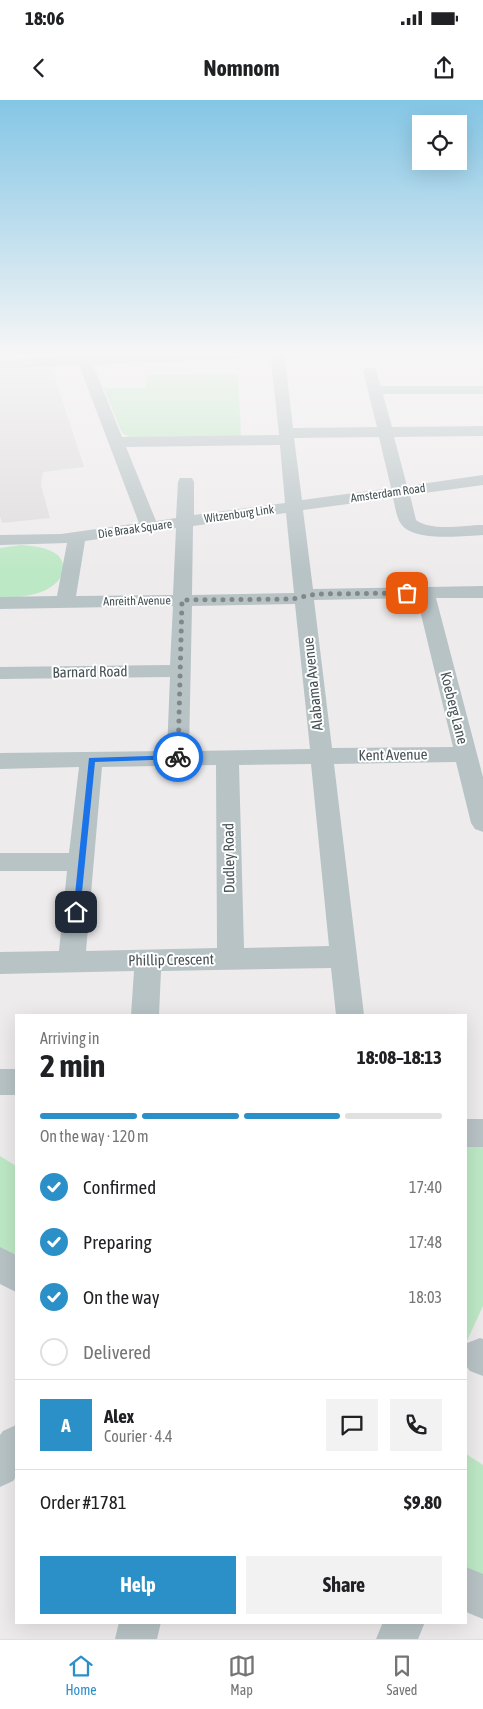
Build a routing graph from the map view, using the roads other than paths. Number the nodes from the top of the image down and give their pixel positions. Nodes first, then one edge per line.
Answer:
1 (110, 427) edge
2 (285, 427) edge
3 (384, 427) edge
4 (385, 432) junction
5 (480, 432) edge
6 (286, 436) junction
7 (116, 442) junction
8 (483, 448) edge
9 (483, 480) edge
10 (186, 482) dead end
11 (399, 491) junction
12 (294, 506) junction
13 (184, 522) junction
14 (149, 526) junction
15 (483, 530) edge
16 (77, 537) junction
17 (0, 540) edge
18 (483, 592) edge
19 (425, 593) junction
20 (304, 597) junction
21 (182, 600) junction
22 (66, 602) junction
23 (0, 603) edge
24 (180, 671) junction
25 (0, 673) edge
26 (466, 754) junction
27 (321, 756) junction
28 (227, 757) junction
29 (178, 758) junction
30 (91, 760) junction
31 (0, 761) edge
32 (483, 823) edge
33 (0, 862) edge
34 (80, 862) junction
35 (343, 957) junction
36 (231, 958) junction
37 (148, 960) junction
38 (71, 962) junction
39 (0, 963) edge
40 (145, 1014) edge
41 (350, 1014) edge
42 (0, 1082) edge
43 (15, 1082) edge
44 (467, 1133) edge
45 (483, 1133) edge
46 (0, 1264) edge
47 (15, 1274) edge
48 (15, 1446) edge
49 (0, 1468) edge
50 (467, 1588) edge
51 (483, 1599) edge
52 (140, 1624) edge
53 (403, 1624) edge
54 (136, 1639) edge
55 (397, 1639) edge

1 - 7 street
2 - 6 street, Alabama Avenue
3 - 4 street
4 - 5 street
4 - 6 street
4 - 11 street
5 - 8 street
6 - 7 street
6 - 12 street, Alabama Avenue
7 - 14 street
9 - 11 street, Amsterdam Road
10 - 13 street, Die Braak Square
11 - 12 street, Amsterdam Road
11 - 15 street
12 - 13 street, Witzenburg Link
12 - 20 street, Alabama Avenue
13 - 14 street, Die Braak Square
13 - 21 street
14 - 16 street, Die Braak Square
16 - 17 street, Die Braak Square
16 - 22 street, Die Braak Square
18 - 19 street, Anreith Avenue
19 - 20 street, Anreith Avenue
19 - 26 street, Koeberg Lane
20 - 21 street, Anreith Avenue
20 - 27 street, Alabama Avenue
21 - 22 street, Anreith Avenue
21 - 24 street
22 - 23 street, Anreith Avenue
24 - 25 street, Barnard Road
24 - 29 street
26 - 27 street, Kent Avenue
26 - 32 street, Koeberg Lane
27 - 28 street, Kent Avenue
27 - 35 street, Alabama Avenue
28 - 29 street, Kent Avenue
28 - 36 street, Dudley Road
29 - 30 street, Kent Avenue
30 - 31 street, Kent Avenue
30 - 34 street
33 - 34 street
34 - 38 street
35 - 36 street, Phillip Crescent
35 - 41 street, Alabama Avenue
36 - 37 street, Phillip Crescent
37 - 38 street, Phillip Crescent
37 - 40 street
38 - 39 street, Phillip Crescent
42 - 43 street
44 - 45 street
46 - 47 street
48 - 49 street
50 - 51 street
52 - 54 street
53 - 55 street

